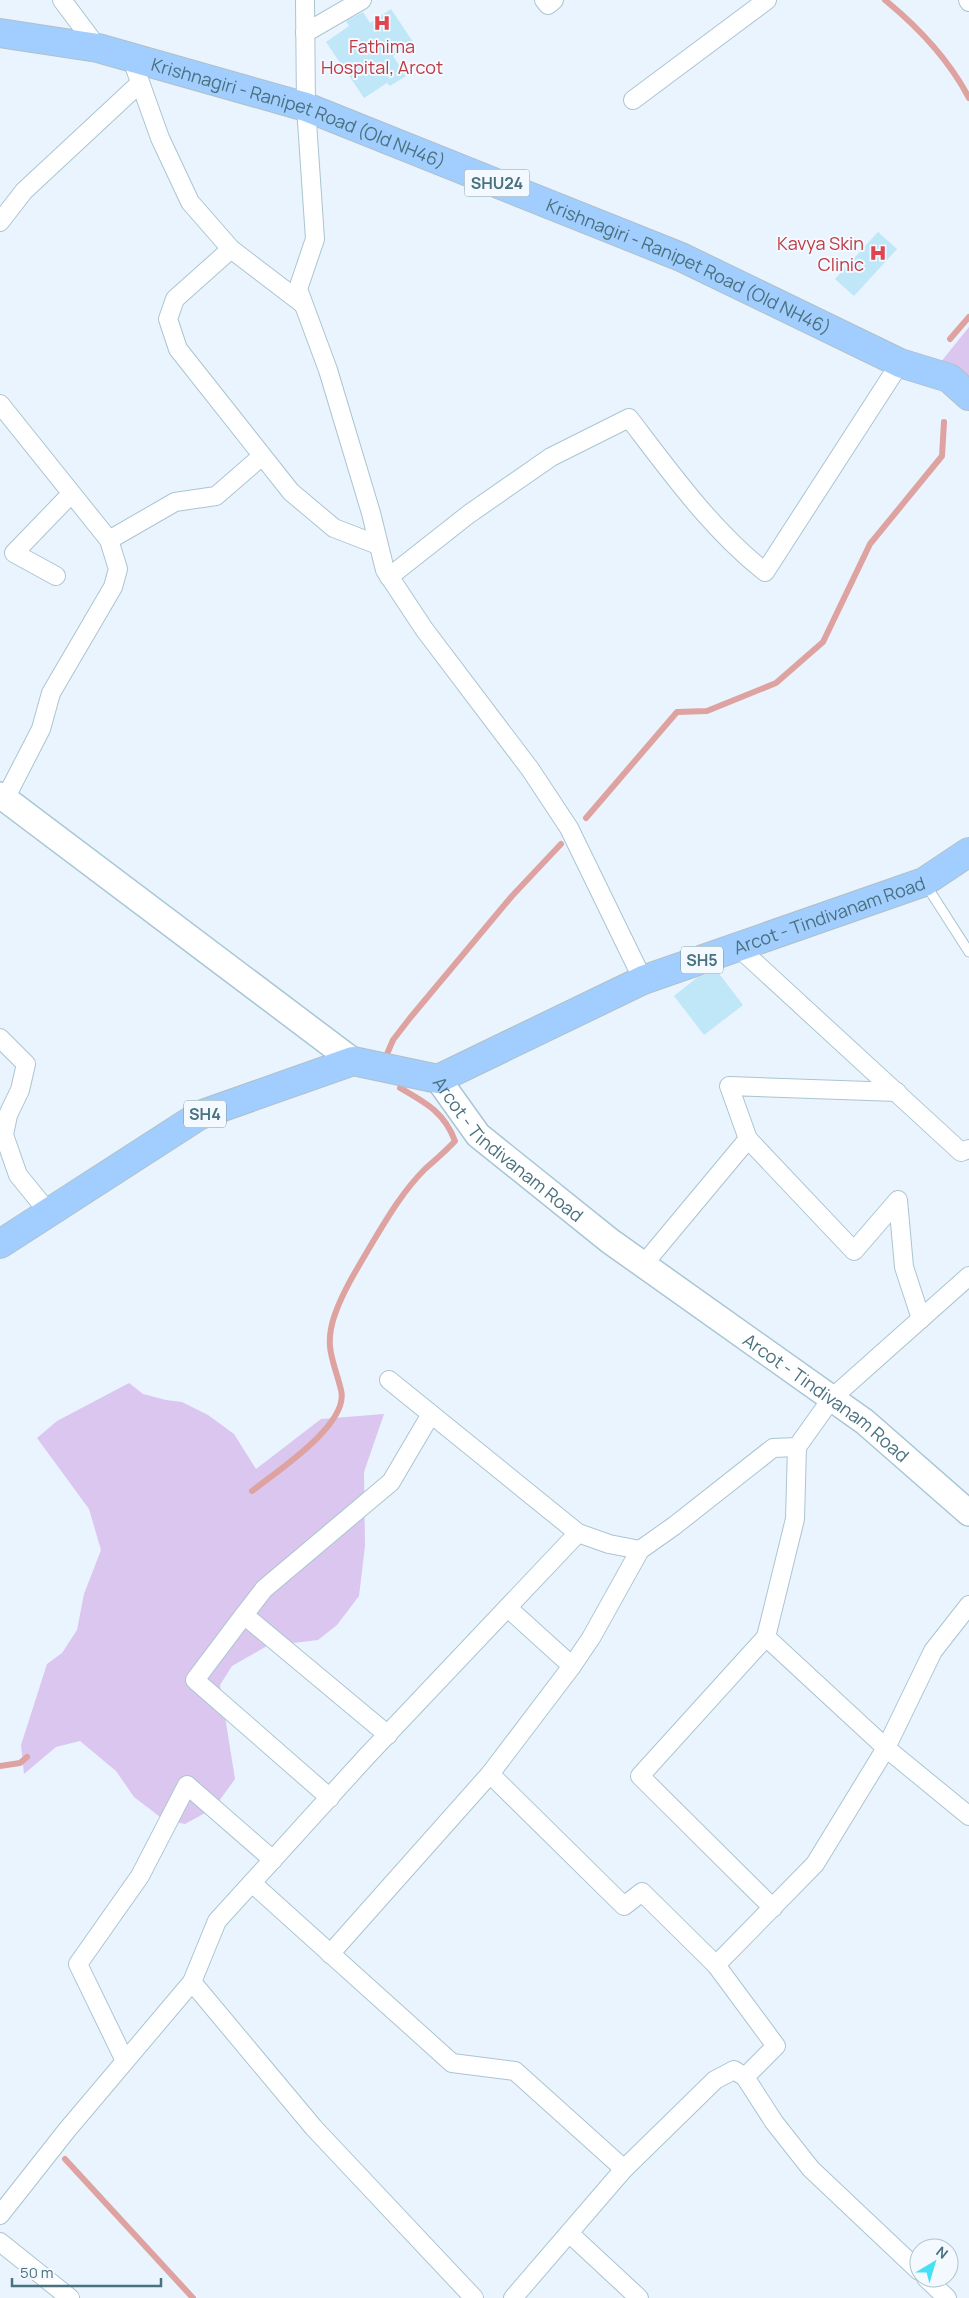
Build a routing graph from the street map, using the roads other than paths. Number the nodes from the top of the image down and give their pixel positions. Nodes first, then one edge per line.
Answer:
1 (62, 0) edge
2 (305, 0) edge
3 (362, 0) edge
4 (544, 0) edge
5 (554, 0) edge
6 (767, 0) edge
7 (0, 33) edge
8 (305, 34) junction
9 (98, 48) junction
10 (131, 58) junction
11 (140, 83) junction
12 (633, 100) dead end
13 (306, 107) junction
14 (0, 222) edge
15 (230, 249) junction
16 (303, 304) junction
17 (900, 364) junction
18 (969, 396) edge
19 (0, 404) edge
20 (262, 456) junction
21 (71, 494) junction
22 (109, 540) junction
23 (378, 545) junction
24 (56, 576) dead end
25 (389, 577) junction
26 (3, 797) edge
27 (969, 852) edge
28 (924, 882) junction
29 (738, 947) junction
30 (969, 952) edge
31 (643, 980) junction
32 (0, 1038) edge
33 (353, 1061) junction
34 (438, 1079) junction
35 (897, 1092) junction
36 (748, 1139) junction
37 (969, 1148) edge
38 (48, 1213) junction
39 (0, 1244) edge
40 (643, 1265) junction
41 (969, 1276) edge
42 (921, 1319) junction
43 (389, 1380) dead end
44 (832, 1398) junction
45 (431, 1414) junction
46 (797, 1446) junction
47 (969, 1513) edge
48 (578, 1533) junction
49 (640, 1550) junction
50 (969, 1605) edge
51 (509, 1609) junction
52 (244, 1615) junction
53 (766, 1637) junction
54 (572, 1666) junction
55 (388, 1735) junction
56 (886, 1748) junction
57 (490, 1774) junction
58 (330, 1798) junction
59 (969, 1816) edge
60 (273, 1860) junction
61 (252, 1883) junction
62 (772, 1908) junction
63 (330, 1954) junction
64 (716, 1965) junction
65 (192, 1982) junction
66 (125, 2061) junction
67 (745, 2077) junction
68 (624, 2168) junction
69 (0, 2214) edge
70 (569, 2232) junction
71 (0, 2242) edge
72 (909, 2262) edge
73 (936, 2288) edge
74 (70, 2298) edge
75 (474, 2298) edge
76 (513, 2298) edge
77 (639, 2298) edge
78 (947, 2298) edge

1 - 9 street
2 - 8 street
3 - 8 street
4 - 5 street
6 - 12 street
7 - 9 main road, Krishnagiri - Ranipet Road (Old NH46) / SHU24
8 - 13 street
9 - 10 main road, Krishnagiri - Ranipet Road (Old NH46) / SHU24
10 - 11 street
10 - 13 main road, Krishnagiri - Ranipet Road (Old NH46) / SHU24
11 - 14 street
11 - 15 street
13 - 16 street
13 - 17 main road, Krishnagiri - Ranipet Road (Old NH46) / SHU24
15 - 16 street
15 - 20 street
16 - 23 street
17 - 18 main road, Krishnagiri - Ranipet Road (Old NH46) / SHU24
17 - 25 street
19 - 21 street
20 - 22 street
20 - 23 street
21 - 22 street
21 - 24 street
22 - 26 street
23 - 25 street
25 - 31 street
26 - 33 main road
27 - 28 main road, Arcot - Tindivanam Road / SH5
28 - 29 main road, Arcot - Tindivanam Road / SH5
28 - 30 lane
29 - 31 main road, Arcot - Tindivanam Road / SH5
29 - 35 street
31 - 34 main road, Arcot - Tindivanam Road / SH5
32 - 38 street
33 - 34 main road
33 - 38 main road, SH4
34 - 40 main road, Arcot - Tindivanam Road
35 - 36 street
35 - 37 street
36 - 40 street
36 - 42 street
38 - 39 main road, SH4
40 - 44 main road, Arcot - Tindivanam Road
41 - 42 street
42 - 44 street
43 - 45 street
44 - 46 street
44 - 47 main road, Arcot - Tindivanam Road
45 - 48 street
45 - 52 street
46 - 49 street
46 - 53 street
48 - 49 street
48 - 51 street
49 - 54 street
50 - 56 street
51 - 54 street
51 - 55 street
52 - 55 street
52 - 58 street
53 - 56 street
53 - 62 street
54 - 57 street
55 - 58 street
56 - 59 street
56 - 62 street
57 - 63 street
57 - 64 street
58 - 60 street
60 - 61 street
60 - 66 street
61 - 63 street
61 - 65 street
62 - 64 street
63 - 68 street
64 - 67 street
65 - 66 street
65 - 75 street
66 - 69 street
67 - 68 street
67 - 72 street
68 - 70 street
70 - 76 street
70 - 77 street
71 - 74 street
73 - 78 street

